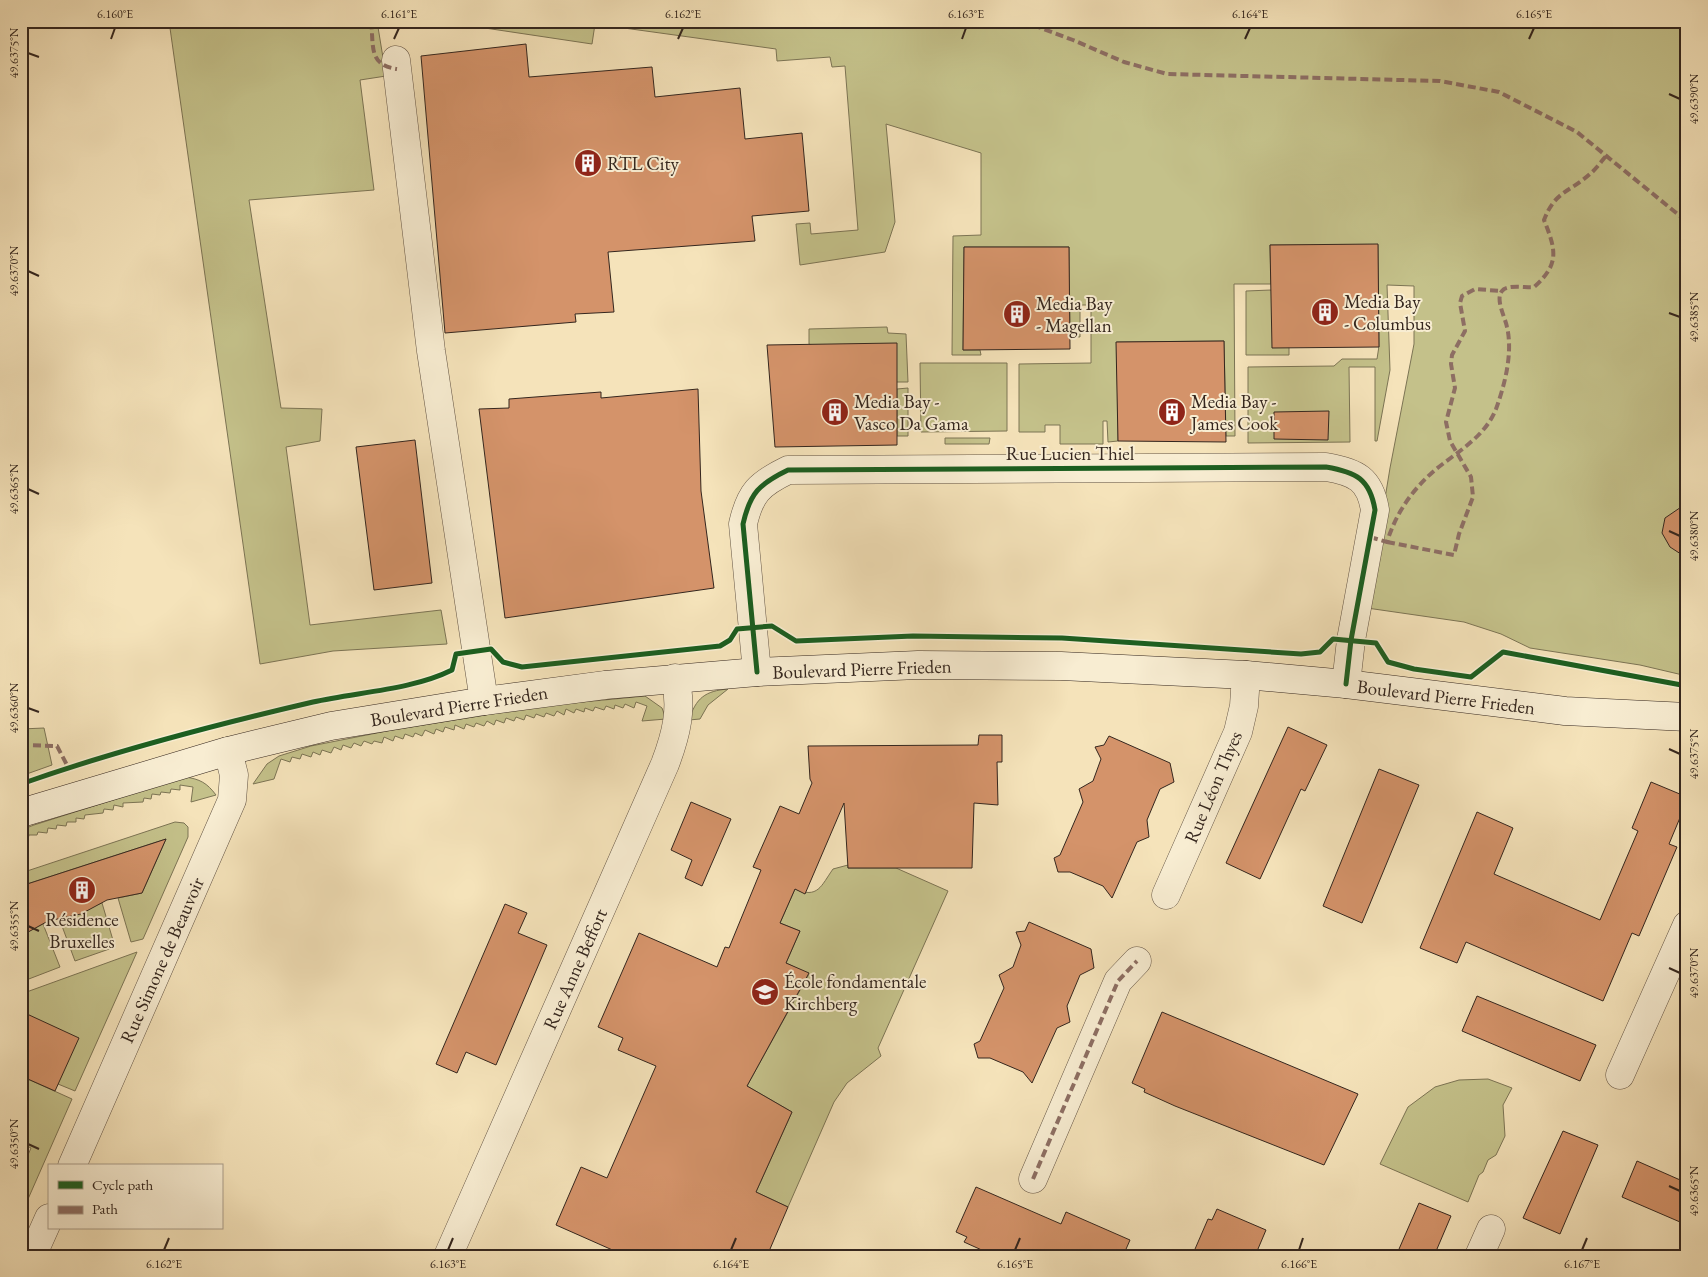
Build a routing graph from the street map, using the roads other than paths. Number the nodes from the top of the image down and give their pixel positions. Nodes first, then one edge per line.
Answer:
1 (396, 60) dead end
2 (757, 672) junction
3 (1246, 675) junction
4 (675, 678) junction
5 (1346, 684) junction
6 (484, 701) junction
7 (1687, 717) edge
8 (228, 751) junction
9 (21, 813) edge
10 (1166, 895) dead end
11 (1687, 925) edge
12 (1137, 960) dead end
13 (1620, 1075) dead end
14 (73, 1164) edge
15 (1033, 1179) dead end
16 (48, 1220) edge
17 (1491, 1229) dead end
18 (32, 1256) edge
19 (448, 1256) edge
20 (1479, 1256) edge

1 - 6 street
2 - 3 street, Boulevard Pierre Frieden
2 - 4 street, Boulevard Pierre Frieden
2 - 5 street, Rue Lucien Thiel
3 - 5 street, Boulevard Pierre Frieden
3 - 10 street, Rue Léon Thyes
4 - 6 street, Boulevard Pierre Frieden
4 - 19 street, Rue Anne Beffort
5 - 7 street, Boulevard Pierre Frieden
6 - 8 street, Boulevard Pierre Frieden
8 - 9 street, Boulevard Pierre Frieden
8 - 14 street, Rue Simone de Beauvoir
11 - 13 street
12 - 15 street
16 - 18 street
17 - 20 street

